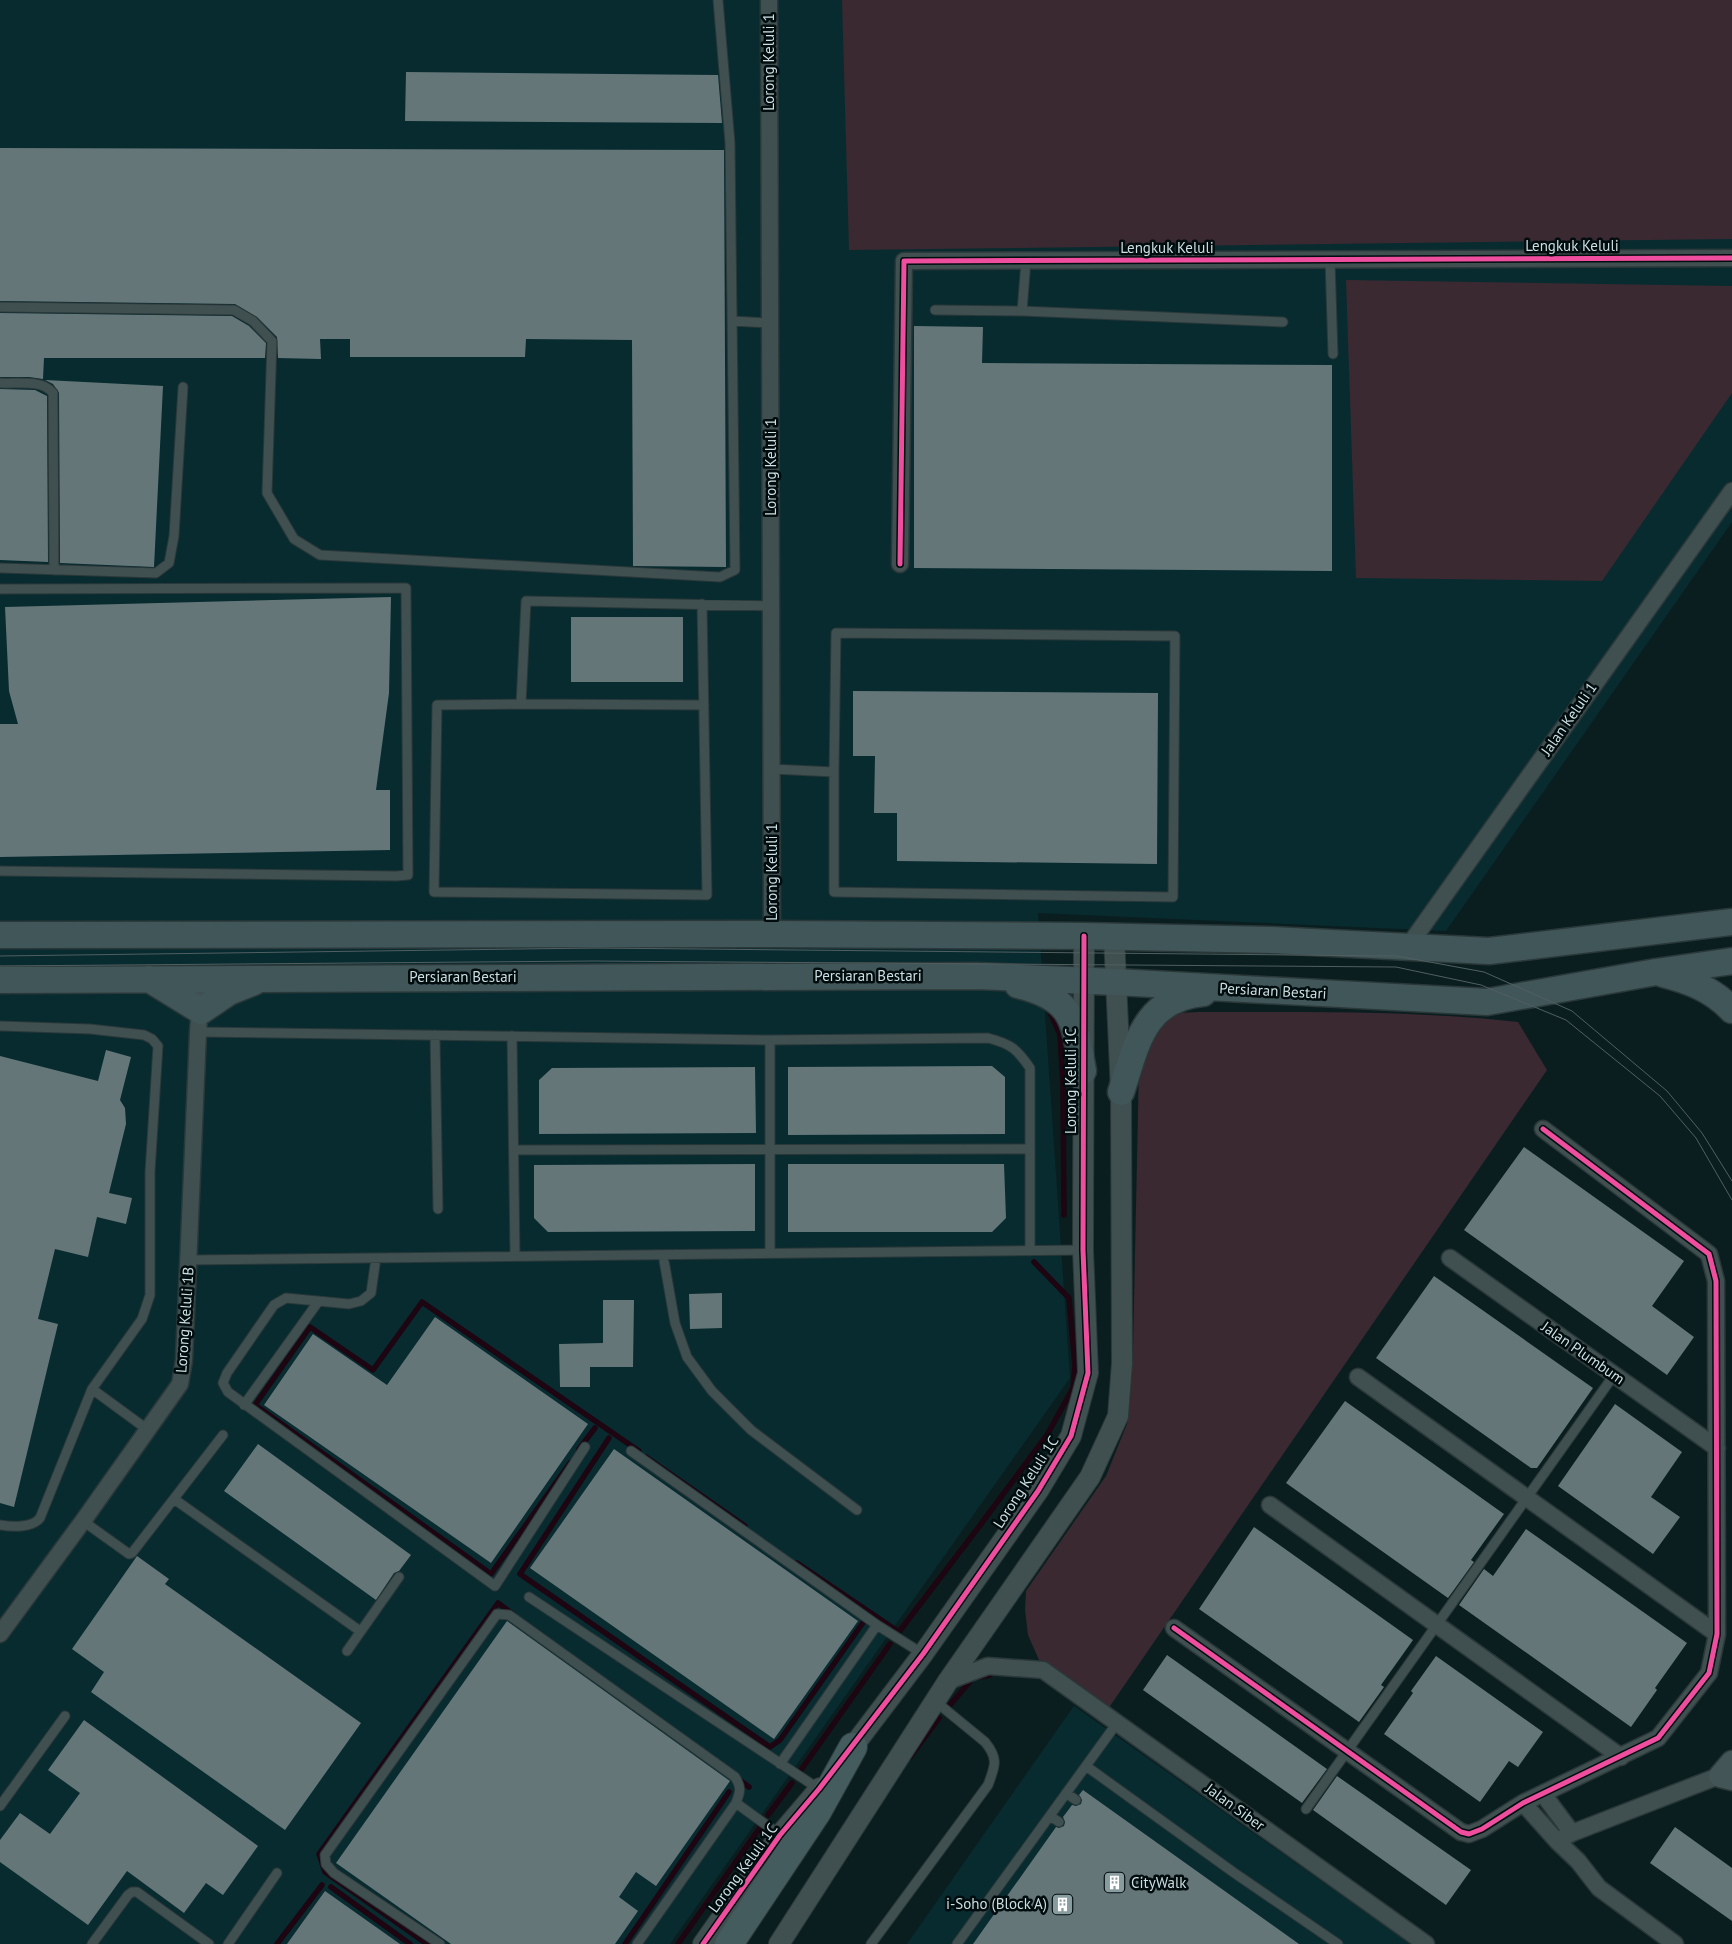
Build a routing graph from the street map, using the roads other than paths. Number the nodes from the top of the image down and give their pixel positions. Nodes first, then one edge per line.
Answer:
1 (718, 0) edge
2 (769, 0) edge
3 (1732, 258) edge
4 (1330, 260) junction
5 (1026, 261) junction
6 (0, 307) edge
7 (935, 310) dead end
8 (1022, 311) junction
9 (732, 321) junction
10 (1283, 322) dead end
11 (770, 323) junction
12 (1332, 354) dead end
13 (0, 383) edge
14 (183, 387) dead end
15 (1732, 491) edge
16 (900, 564) dead end
17 (0, 568) edge
18 (54, 570) junction
19 (0, 589) edge
20 (702, 604) junction
21 (771, 606) junction
22 (521, 704) junction
23 (704, 705) junction
24 (772, 769) junction
25 (834, 772) junction
26 (0, 871) edge
27 (1732, 922) edge
28 (772, 934) junction
29 (0, 935) edge
30 (1084, 936) junction
31 (1114, 936) junction
32 (1607, 938) junction
33 (1732, 941) edge
34 (1407, 948) junction
35 (1732, 960) edge
36 (1656, 972) junction
37 (978, 976) junction
38 (266, 978) junction
39 (149, 979) junction
40 (202, 979) junction
41 (0, 980) edge
42 (1085, 980) junction
43 (1116, 982) junction
44 (1246, 989) junction
45 (1732, 1010) edge
46 (199, 1022) junction
47 (0, 1026) edge
48 (435, 1035) junction
49 (512, 1036) junction
50 (770, 1040) junction
51 (1083, 1071) junction
52 (1121, 1092) junction
53 (1543, 1129) dead end
54 (1030, 1149) junction
55 (514, 1150) junction
56 (770, 1150) junction
57 (438, 1209) dead end
58 (1083, 1250) junction
59 (1030, 1251) junction
60 (770, 1253) junction
61 (663, 1255) junction
62 (515, 1256) junction
63 (376, 1258) junction
64 (1450, 1258) dead end
65 (189, 1260) junction
66 (318, 1302) junction
67 (1614, 1375) junction
68 (1358, 1378) dead end
69 (92, 1389) junction
70 (244, 1405) junction
71 (148, 1430) junction
72 (223, 1435) dead end
73 (585, 1447) dead end
74 (1716, 1448) junction
75 (631, 1450) dead end
76 (1526, 1498) junction
77 (174, 1499) junction
78 (1270, 1504) dead end
79 (857, 1510) dead end
80 (83, 1521) junction
81 (0, 1524) edge
82 (399, 1577) dead end
83 (529, 1597) dead end
84 (877, 1625) junction
85 (1436, 1626) junction
86 (1174, 1628) dead end
87 (360, 1631) junction
88 (0, 1634) edge
89 (1717, 1634) junction
90 (347, 1651) dead end
91 (923, 1654) junction
92 (948, 1681) junction
93 (935, 1701) junction
94 (65, 1716) dead end
95 (1117, 1722) junction
96 (853, 1747) junction
97 (1347, 1752) junction
98 (1621, 1757) junction
99 (780, 1764) junction
100 (1086, 1766) junction
101 (1729, 1772) edge
102 (820, 1789) junction
103 (1066, 1793) junction
104 (1543, 1794) junction
105 (1076, 1800) dead end
106 (736, 1803) junction
107 (1523, 1804) junction
108 (0, 1806) edge
109 (1306, 1809) dead end
110 (1050, 1816) junction
111 (1059, 1822) dead end
112 (1572, 1833) junction
113 (780, 1835) junction
114 (1557, 1841) junction
115 (277, 1873) dead end
116 (92, 1944) edge
117 (209, 1944) edge
118 (228, 1944) edge
119 (440, 1944) edge
120 (637, 1944) edge
121 (704, 1944) edge
122 (729, 1944) edge
123 (779, 1944) edge
124 (871, 1944) edge
125 (957, 1944) edge
126 (1338, 1944) edge
127 (1426, 1944) edge
128 (1675, 1944) edge

1 - 9 lane
2 - 11 street, Lorong Keluli 1
3 - 4 street, Lengkuk Keluli
4 - 5 street, Lengkuk Keluli
4 - 12 lane
5 - 8 lane
5 - 16 street, Lengkuk Keluli
6 - 9 lane
7 - 8 lane
8 - 10 lane
9 - 11 lane
11 - 21 street, Lorong Keluli 1
13 - 18 lane
14 - 18 lane
15 - 34 street, Jalan Keluli 1
17 - 18 lane
19 - 26 lane
20 - 21 lane
20 - 22 lane
20 - 23 lane
21 - 24 street, Lorong Keluli 1
22 - 23 lane
22 - 23 lane
24 - 25 lane
24 - 28 street, Lorong Keluli 1
25 - 25 lane
27 - 32 main road
28 - 29 main road
28 - 30 main road
30 - 31 main road
30 - 42 street, Lorong Keluli 1C
31 - 34 main road
31 - 43 street
32 - 33 main road
32 - 34 main road
35 - 36 main road, Persiaran Bestari
36 - 44 main road, Persiaran Bestari
36 - 45 main road
37 - 38 main road, Persiaran Bestari
37 - 42 main road, Persiaran Bestari
37 - 51 main road
38 - 40 main road, Persiaran Bestari
38 - 46 main road
39 - 40 main road, Persiaran Bestari
39 - 41 main road, Persiaran Bestari
39 - 46 main road
40 - 46 street, Lorong Keluli 1B
42 - 43 main road, Persiaran Bestari
42 - 51 street, Lorong Keluli 1C
43 - 44 main road, Persiaran Bestari
43 - 52 street
44 - 52 main road
46 - 48 lane
46 - 65 street, Lorong Keluli 1B
47 - 69 lane
48 - 49 lane
48 - 57 lane
49 - 50 lane
49 - 55 lane
50 - 54 lane
50 - 56 lane
51 - 58 street, Lorong Keluli 1C
52 - 92 street
53 - 74 street
54 - 56 lane
54 - 59 lane
55 - 56 lane
55 - 62 lane
56 - 60 lane
58 - 59 lane
58 - 91 street, Lorong Keluli 1C
59 - 60 lane
60 - 61 lane
61 - 62 lane
61 - 79 lane
62 - 63 lane
63 - 65 lane
63 - 66 lane
64 - 67 street, Jalan Plumbum
65 - 71 street, Lorong Keluli 1B
66 - 70 lane
66 - 70 lane
67 - 74 street, Jalan Plumbum
67 - 76 lane
68 - 76 street
69 - 71 lane
69 - 81 lane
70 - 73 lane
71 - 80 street, Lorong Keluli 1B
72 - 77 lane
74 - 89 street
75 - 84 lane
76 - 85 lane
76 - 89 street
77 - 80 lane
77 - 87 lane
78 - 85 street
80 - 88 street, Lorong Keluli 1B
82 - 87 lane
83 - 99 lane
84 - 91 lane
84 - 99 lane
85 - 97 lane
85 - 98 street
86 - 97 street
87 - 90 lane
89 - 98 street
91 - 96 street, Lorong Keluli 1C
92 - 93 street
92 - 95 street, Jalan Siber
93 - 123 street
93 - 124 lane
94 - 108 lane
95 - 100 lane
95 - 127 street, Jalan Siber
96 - 102 street, Lorong Keluli 1C
96 - 122 highway
97 - 107 street
97 - 109 lane
98 - 104 street
99 - 102 lane
100 - 103 lane
100 - 126 lane
101 - 112 street
102 - 113 street, Lorong Keluli 1C
103 - 105 lane
103 - 110 lane
104 - 107 street
104 - 112 street
106 - 113 lane
106 - 119 lane
106 - 120 lane
107 - 114 street
110 - 111 lane
110 - 125 lane
112 - 114 street
113 - 121 street, Lorong Keluli 1C
114 - 128 street
115 - 118 lane
116 - 117 lane

